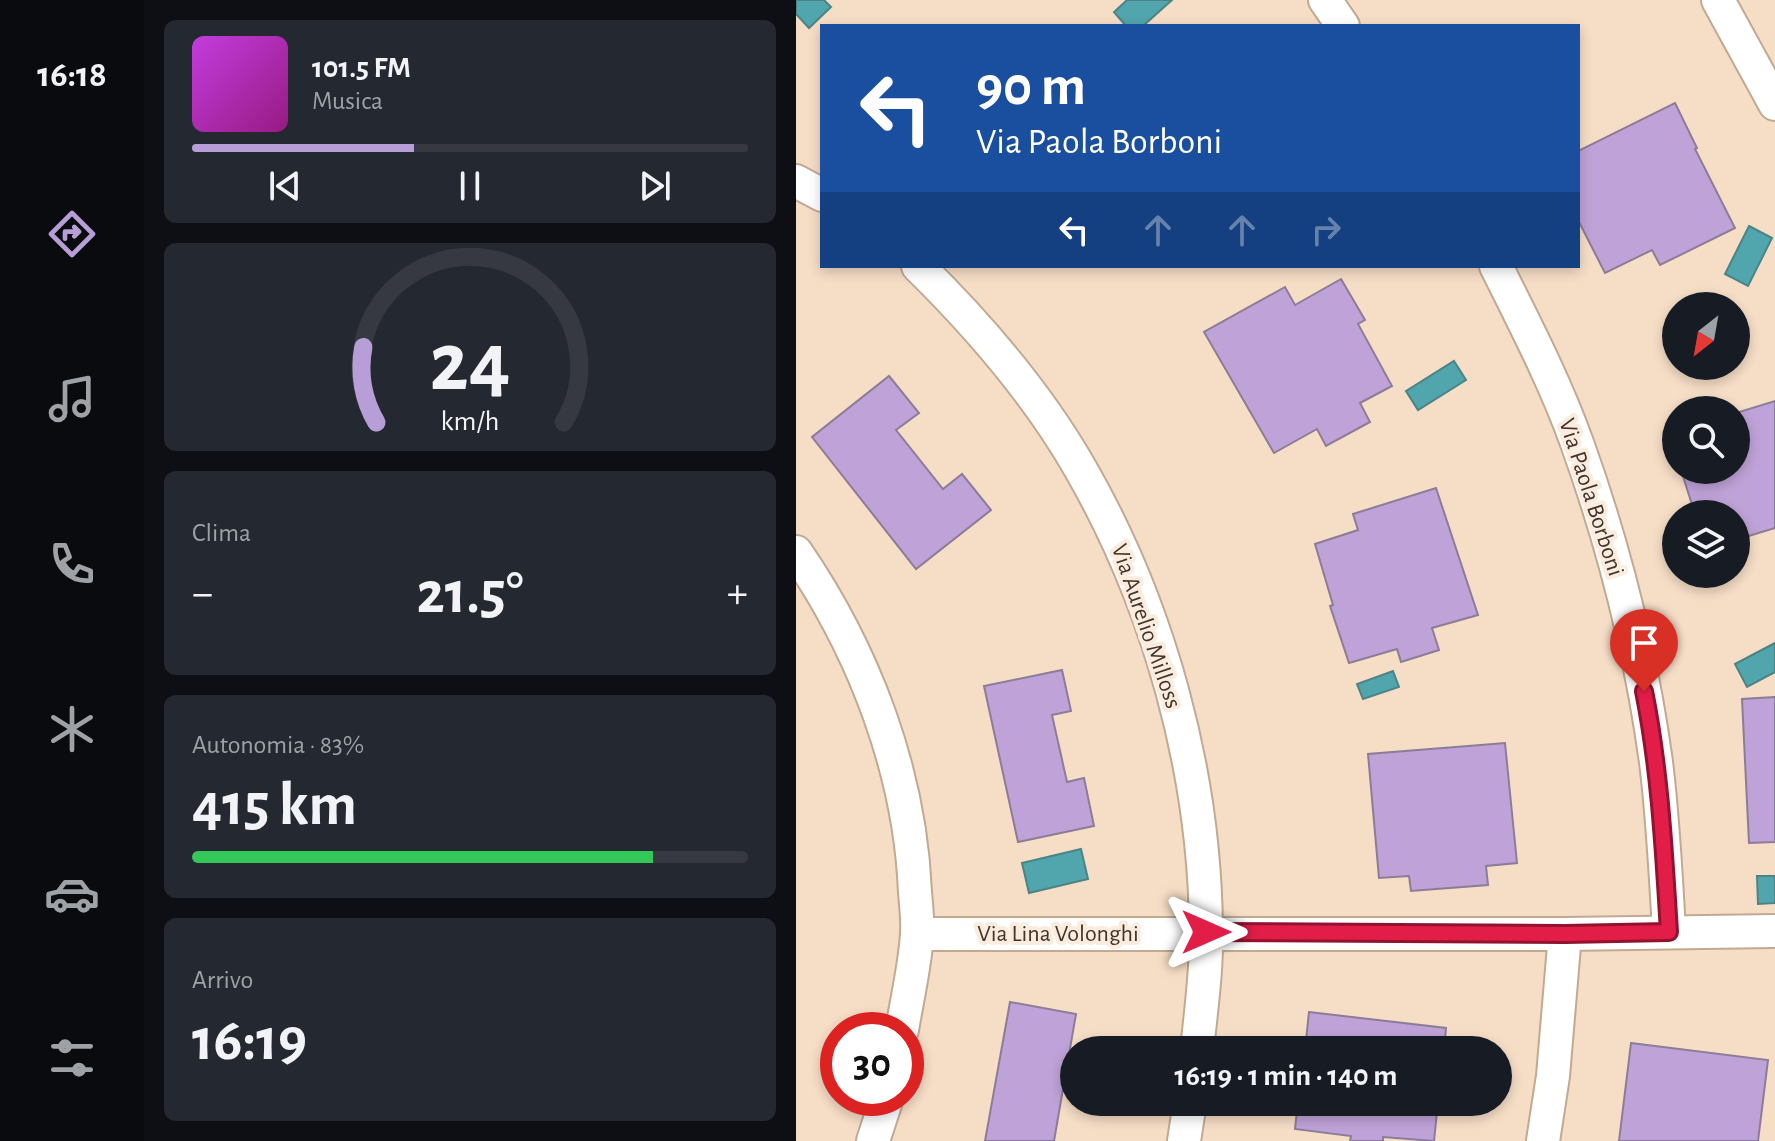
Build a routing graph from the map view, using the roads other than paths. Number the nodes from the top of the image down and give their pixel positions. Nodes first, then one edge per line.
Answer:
1 (1325, 0) edge
2 (1718, 0) edge
3 (1342, 24) edge
4 (1775, 104) edge
5 (796, 181) edge
6 (820, 194) edge
7 (920, 268) edge
8 (1497, 268) edge
9 (796, 552) edge
10 (1775, 931) edge
11 (1206, 932) junction
12 (1669, 932) junction
13 (917, 934) junction
14 (1565, 934) junction
15 (905, 1012) edge
16 (1198, 1036) edge
17 (881, 1116) edge
18 (1188, 1116) edge
19 (873, 1141) edge
20 (1184, 1141) edge
21 (1543, 1141) edge

1 - 3 street
2 - 4 street
5 - 6 street
7 - 11 street, Via Aurelio Milloss
8 - 12 street, Via Paola Borboni
9 - 13 street
10 - 12 street, Via Lina Volonghi
11 - 13 street, Via Lina Volonghi
11 - 14 street, Via Lina Volonghi
11 - 16 street, Via Aurelio Milloss
12 - 14 street, Via Lina Volonghi
13 - 15 street
14 - 21 street
17 - 19 street
18 - 20 street

